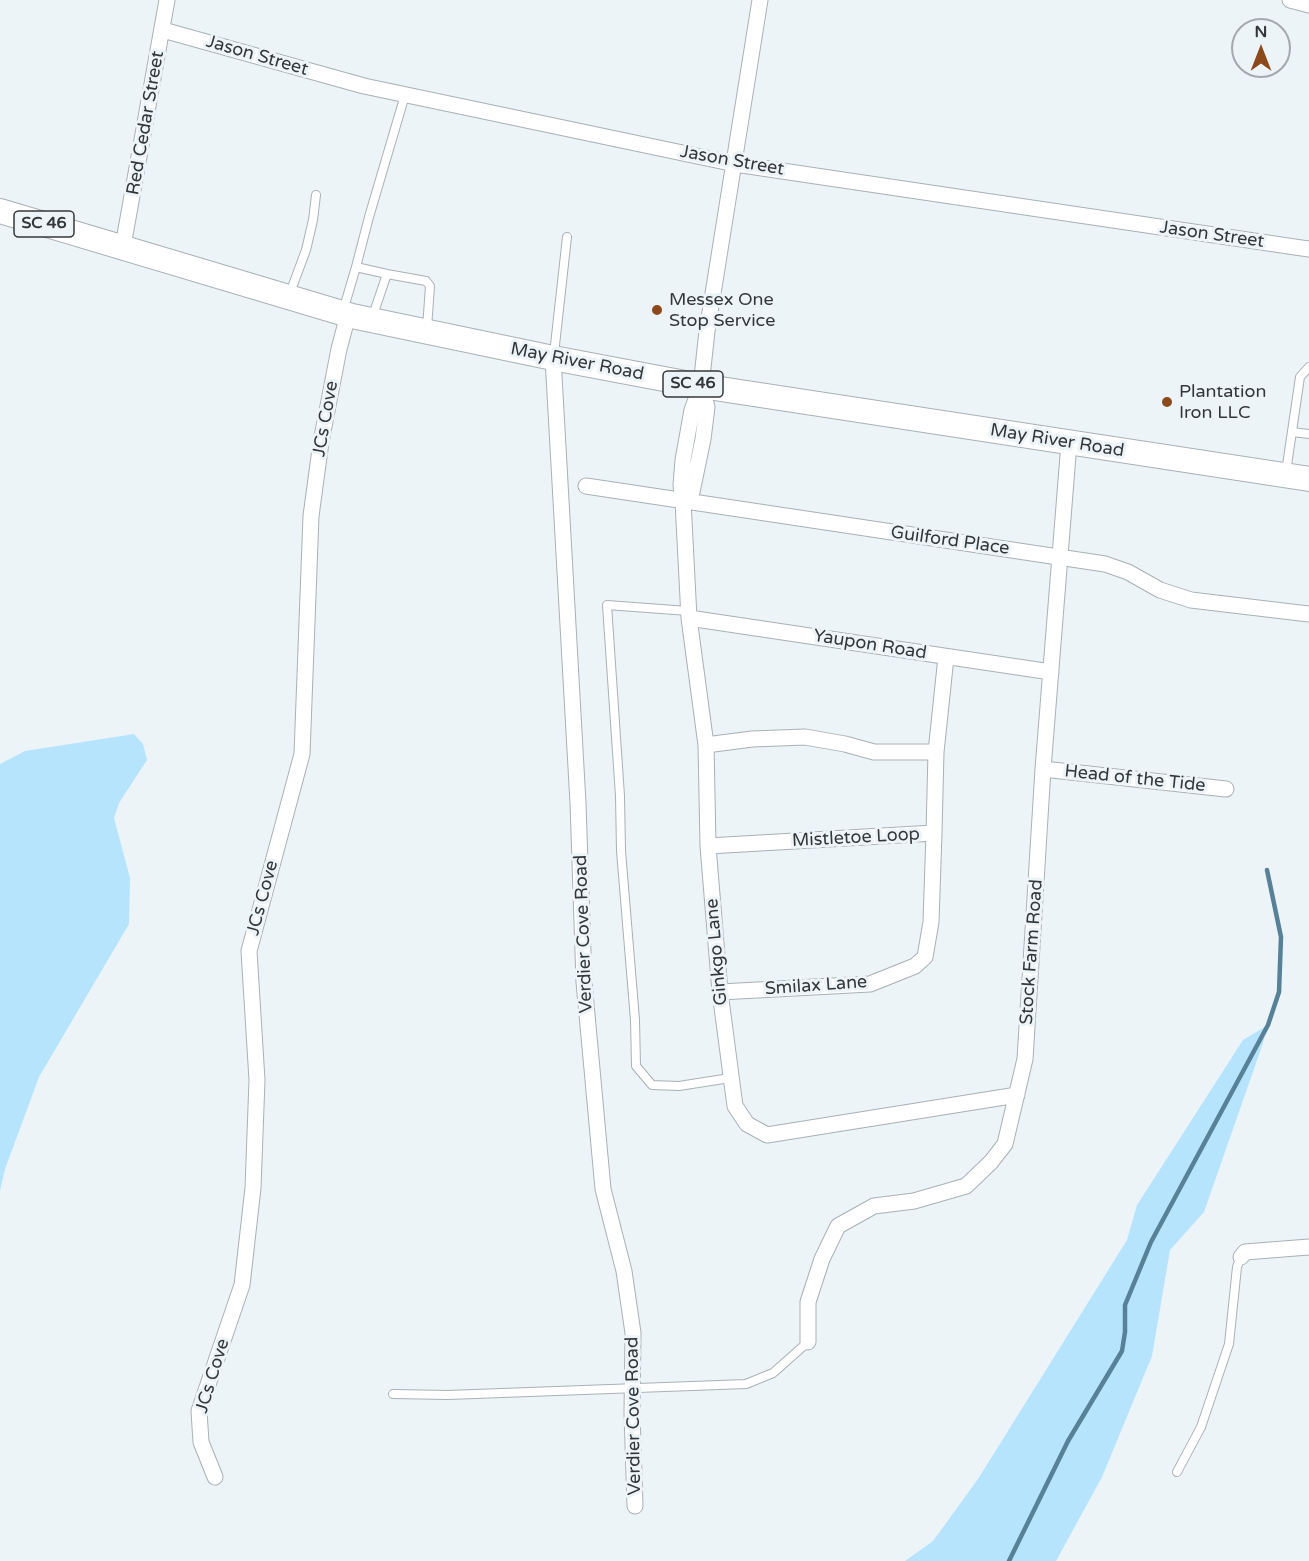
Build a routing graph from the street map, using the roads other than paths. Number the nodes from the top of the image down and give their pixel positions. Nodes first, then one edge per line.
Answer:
1 (167, 0) edge
2 (760, 0) edge
3 (1290, 0) edge
4 (1309, 4) edge
5 (163, 30) junction
6 (405, 95) junction
7 (735, 164) junction
8 (316, 195) dead end
9 (0, 211) edge
10 (567, 237) dead end
11 (123, 246) junction
12 (1309, 249) edge
13 (356, 267) junction
14 (387, 274) junction
15 (288, 297) junction
16 (345, 314) junction
17 (371, 320) junction
18 (426, 332) junction
19 (553, 358) junction
20 (1309, 367) edge
21 (701, 386) junction
22 (1292, 432) junction
23 (1309, 434) edge
24 (1069, 443) junction
25 (1285, 475) junction
26 (1309, 479) edge
27 (586, 486) dead end
28 (683, 501) junction
29 (1060, 557) junction
30 (688, 614) junction
31 (1309, 614) edge
32 (946, 657) junction
33 (1051, 672) junction
34 (706, 745) junction
35 (936, 752) junction
36 (1043, 769) junction
37 (1226, 789) dead end
38 (934, 833) junction
39 (708, 846) junction
40 (720, 992) junction
41 (730, 1078) junction
42 (1017, 1095) junction
43 (1309, 1247) edge
44 (1241, 1257) joint
45 (808, 1342) joint
46 (633, 1389) junction
47 (393, 1394) dead end
48 (1178, 1472) dead end
49 (215, 1477) dead end
50 (635, 1506) dead end

1 - 5 street, Red Cedar Street
2 - 7 street, Ginkgo Lane
3 - 4 street
5 - 6 street, Jason Street
5 - 11 street, Red Cedar Street
6 - 7 street, Jason Street
6 - 13 lane
7 - 12 street, Jason Street
7 - 21 street, Ginkgo Lane
8 - 15 lane
9 - 11 main road, May River Road / SC 46
10 - 19 lane
11 - 15 main road, May River Road / SC 46
13 - 14 lane
13 - 16 lane
14 - 17 lane
14 - 18 lane
15 - 16 main road, May River Road / SC 46
16 - 17 main road, May River Road / SC 46
16 - 49 street, JCs Cove
17 - 18 main road, May River Road / SC 46
18 - 19 main road, May River Road / SC 46
19 - 21 main road, May River Road / SC 46
19 - 46 street, Verdier Cove Road
20 - 22 lane
21 - 24 main road, May River Road / SC 46
21 - 28 street, Ginkgo Lane
22 - 23 lane
22 - 25 lane
24 - 25 main road, May River Road / SC 46
24 - 29 street, Stock Farm Road
25 - 26 main road, May River Road / SC 46
27 - 28 street, Guilford Place
28 - 29 street, Guilford Place
28 - 30 street, Ginkgo Lane
29 - 31 street, Guilford Place
29 - 33 street, Stock Farm Road
30 - 32 street, Yaupon Road
30 - 34 street, Ginkgo Lane
30 - 41 lane
32 - 33 street, Yaupon Road
32 - 35 street, Mistletoe Loop
33 - 36 street, Stock Farm Road
34 - 35 street
34 - 39 street, Ginkgo Lane
35 - 38 street, Mistletoe Loop
36 - 37 street, Head of the Tide
36 - 42 street, Stock Farm Road
38 - 39 street, Mistletoe Loop
38 - 40 street, Smilax Lane
39 - 40 street, Ginkgo Lane
40 - 41 street, Ginkgo Lane
41 - 42 street, Ginkgo Lane
42 - 45 street, Stock Farm Road
43 - 44 street
44 - 48 lane
45 - 46 lane
46 - 47 lane
46 - 50 street, Verdier Cove Road

